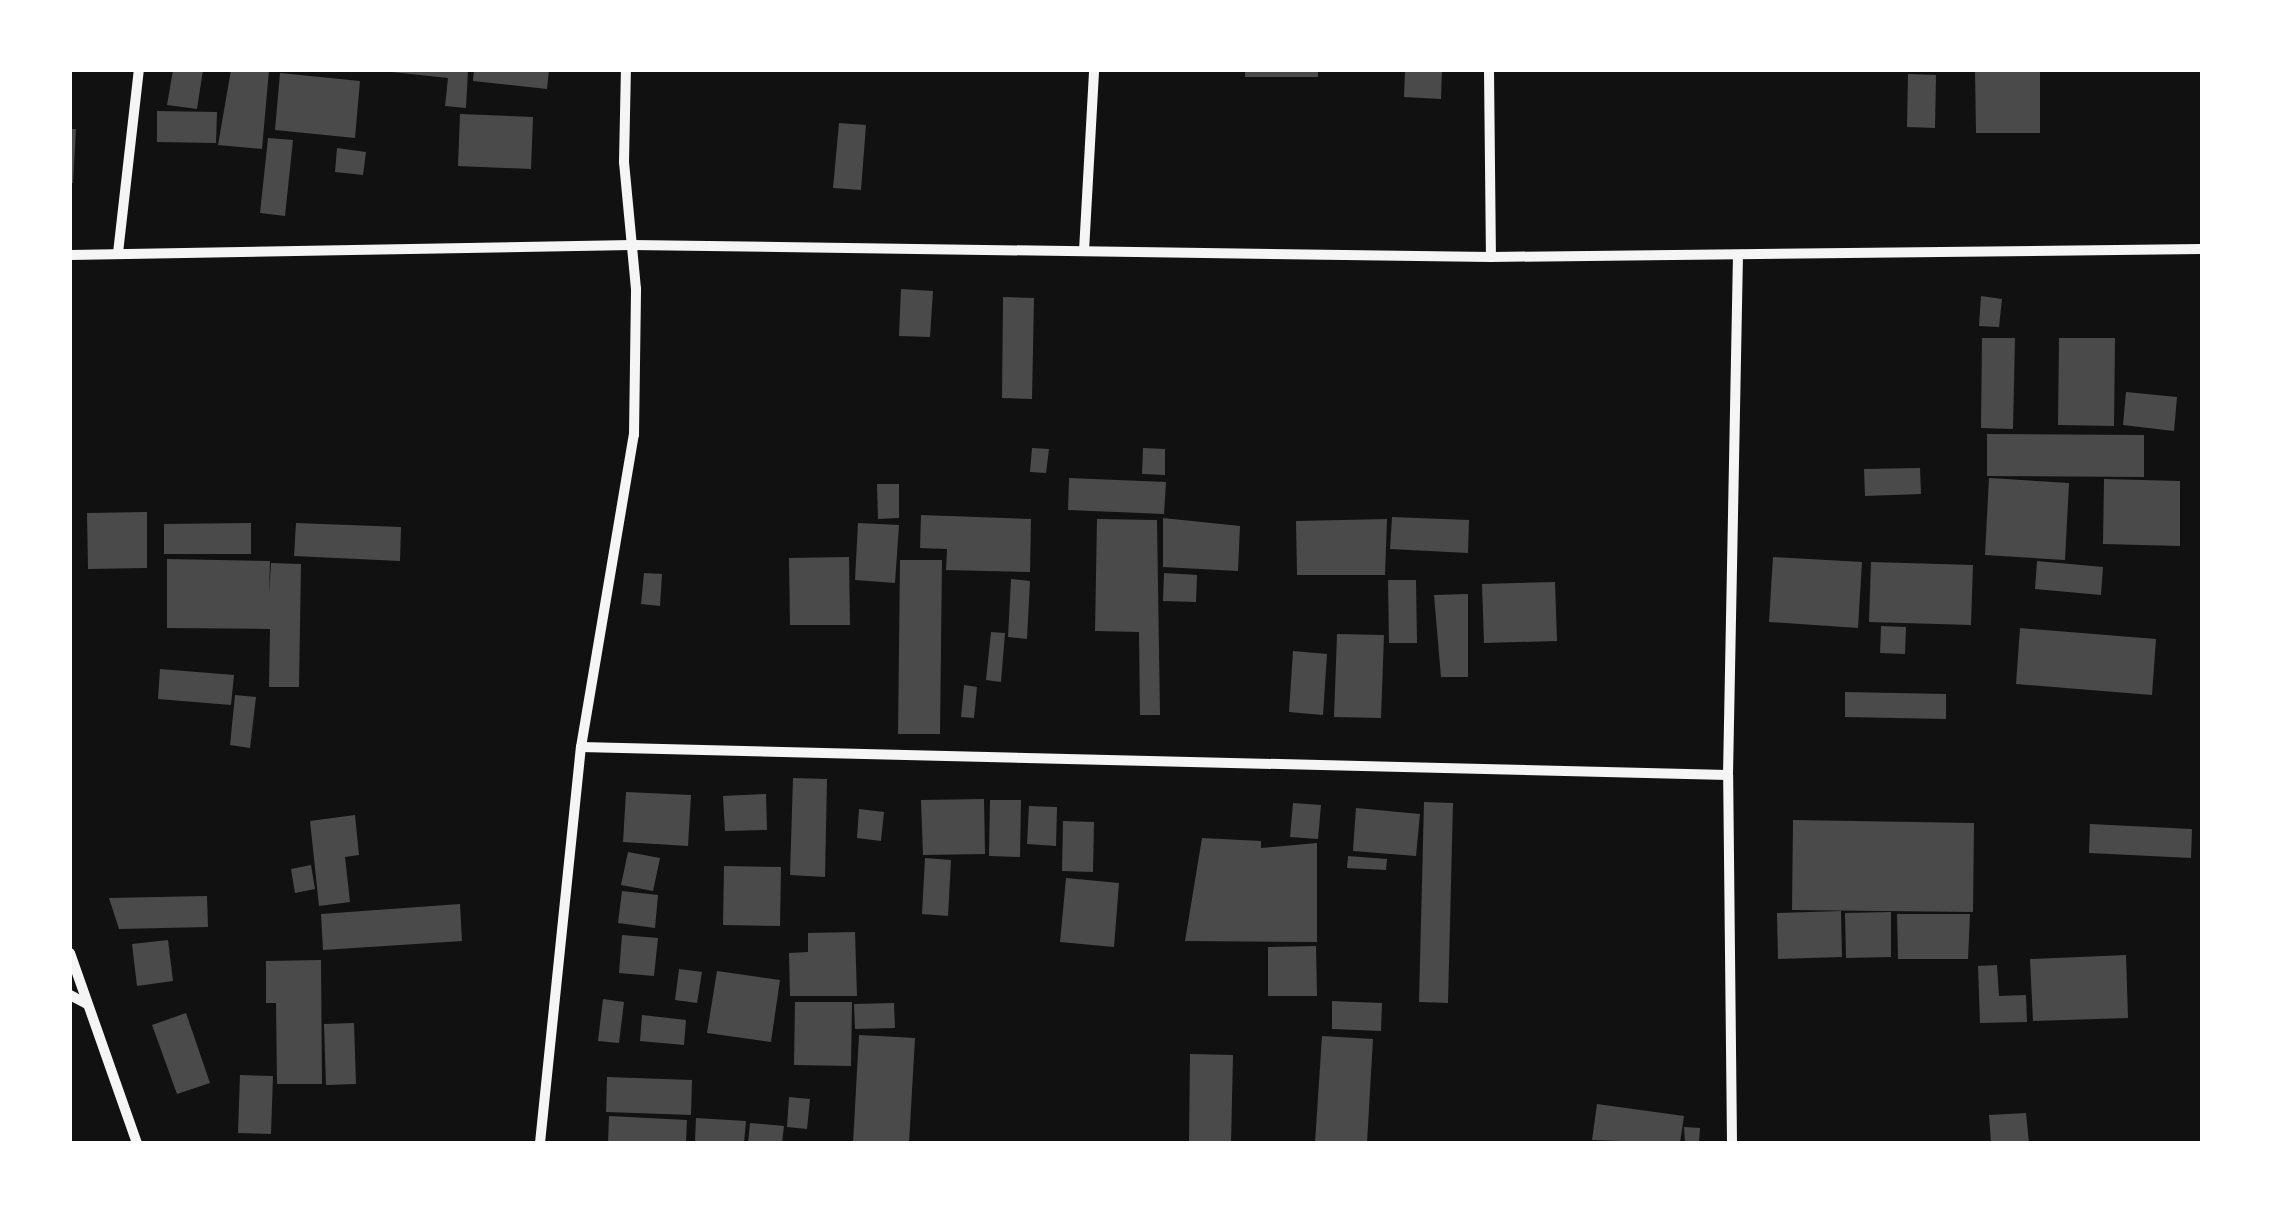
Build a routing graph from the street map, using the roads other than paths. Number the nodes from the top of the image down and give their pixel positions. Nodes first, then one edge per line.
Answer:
1 (139, 70) edge
2 (626, 70) edge
3 (1094, 70) edge
4 (1489, 70) edge
5 (632, 245) junction
6 (2202, 250) edge
7 (1084, 251) junction
8 (118, 254) junction
9 (1738, 255) junction
10 (70, 256) edge
11 (1491, 256) junction
12 (581, 747) junction
13 (1728, 776) junction
14 (70, 953) edge
15 (70, 995) edge
16 (88, 1004) junction
17 (136, 1143) edge
18 (540, 1143) edge
19 (1732, 1143) edge

1 - 8 street
2 - 5 street
3 - 7 street
4 - 11 street
5 - 7 street
5 - 8 street
5 - 12 street
6 - 9 street
7 - 11 street
8 - 10 street
9 - 11 street
9 - 13 street
12 - 13 street
12 - 18 street
13 - 19 street
14 - 16 street
15 - 16 street
16 - 17 street

